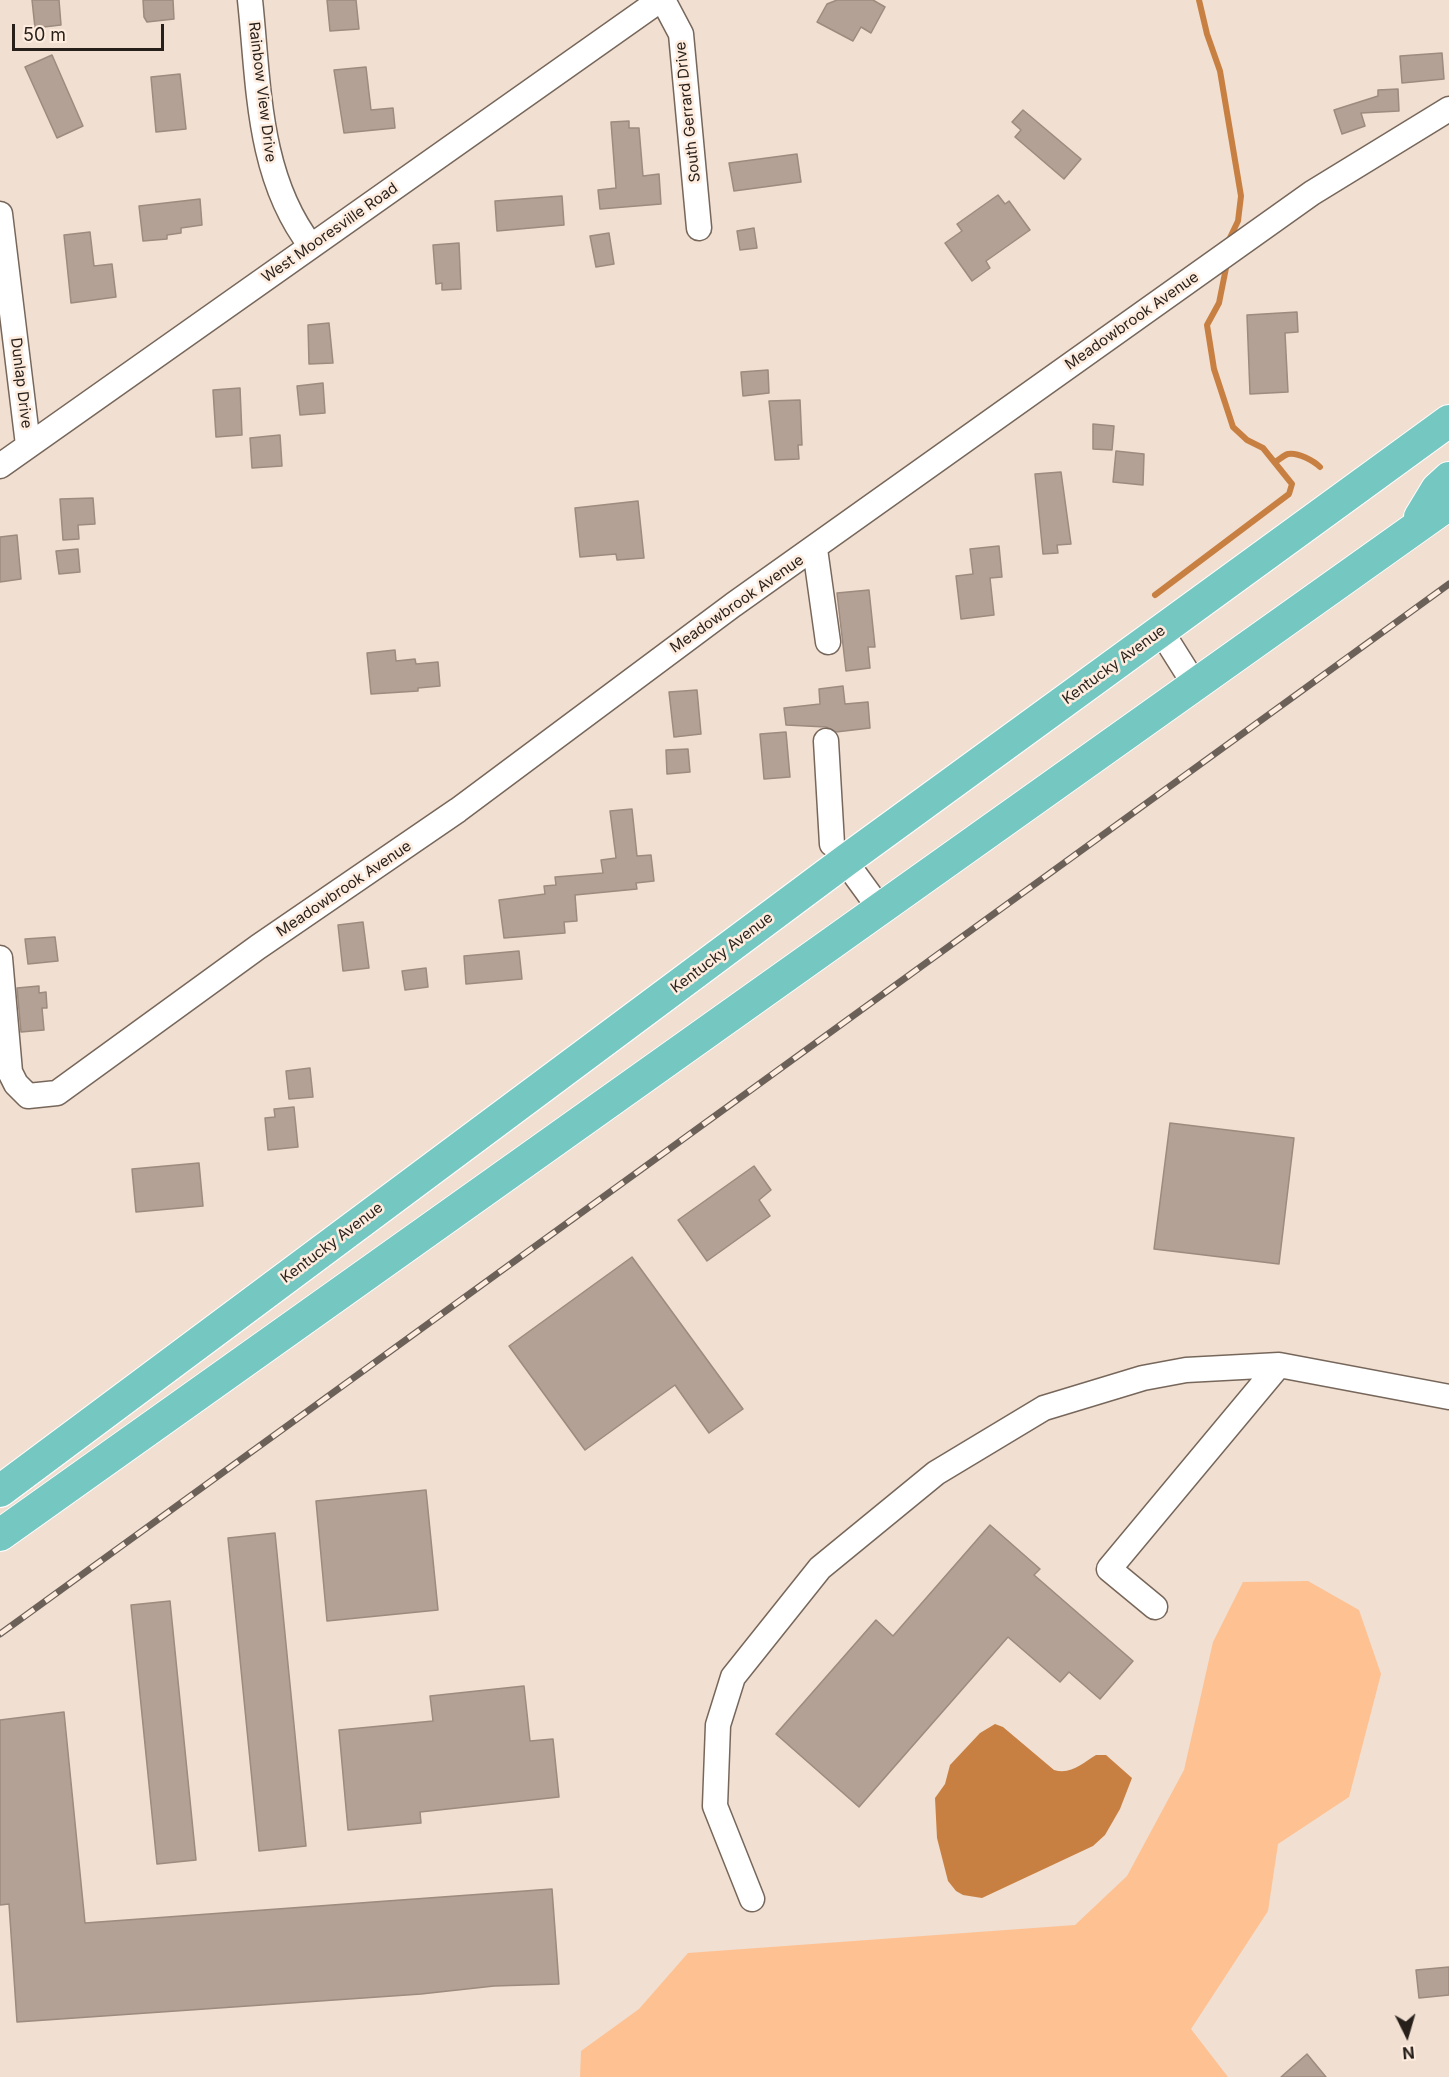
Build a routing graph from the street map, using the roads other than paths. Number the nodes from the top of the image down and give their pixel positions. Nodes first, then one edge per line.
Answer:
1 (250, 0) edge
2 (662, 0) edge
3 (1449, 109) edge
4 (0, 214) edge
5 (699, 228) dead end
6 (310, 246) junction
7 (1449, 421) edge
8 (28, 445) junction
9 (0, 466) edge
10 (1449, 478) edge
11 (1449, 504) edge
12 (1414, 529) junction
13 (815, 549) junction
14 (1161, 631) junction
15 (828, 642) dead end
16 (1195, 685) junction
17 (826, 741) dead end
18 (838, 853) junction
19 (880, 909) junction
20 (0, 958) edge
21 (1278, 1365) junction
22 (1449, 1397) edge
23 (0, 1491) edge
24 (0, 1535) edge
25 (1155, 1607) dead end
26 (752, 1899) dead end

1 - 6 street, Rainbow View Drive
2 - 5 street, South Gerrard Drive
2 - 6 street, West Mooresville Road
3 - 13 street, Meadowbrook Avenue
4 - 8 street, Dunlap Drive
6 - 8 street, West Mooresville Road
7 - 14 main road, Kentucky Avenue
8 - 9 street, West Mooresville Road
10 - 12 main road
11 - 12 main road
12 - 16 main road
13 - 15 street
13 - 20 street, Meadowbrook Avenue
14 - 16 street
14 - 18 main road, Kentucky Avenue
16 - 19 main road
17 - 18 street
18 - 19 street
18 - 23 main road, Kentucky Avenue
19 - 24 main road
21 - 22 street
21 - 25 street
21 - 26 street

